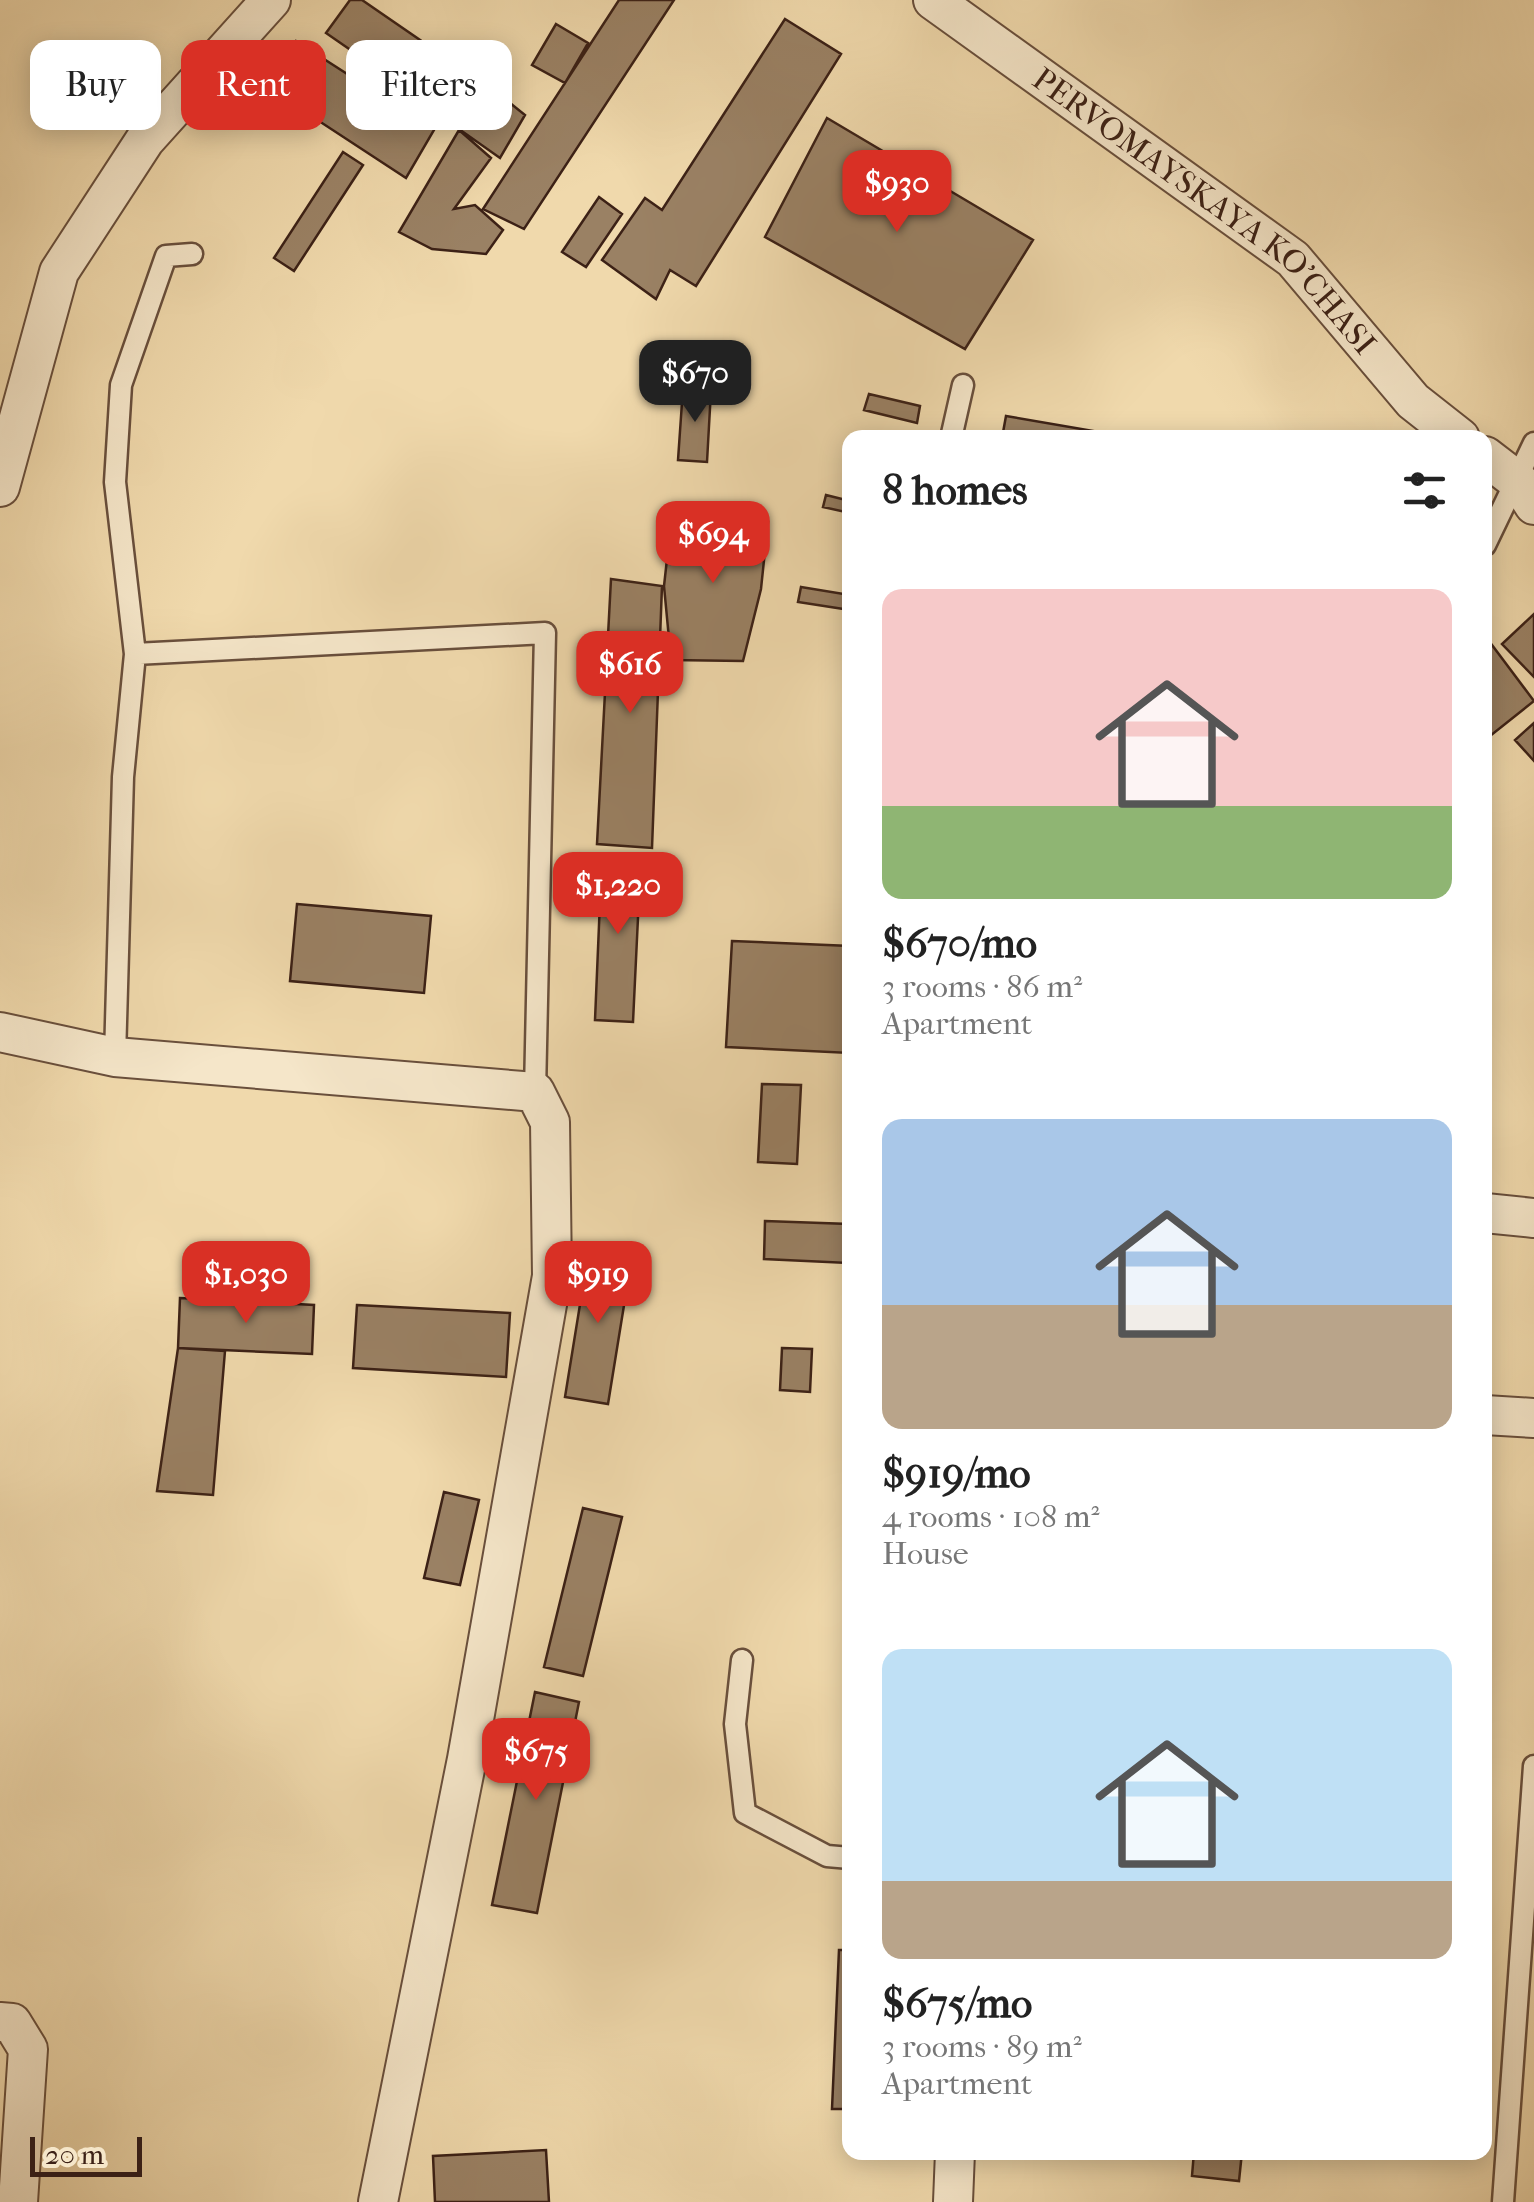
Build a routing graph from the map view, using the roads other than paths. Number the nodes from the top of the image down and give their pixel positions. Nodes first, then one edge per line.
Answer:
1 (272, 0) edge
2 (933, 0) edge
3 (192, 254) dead end
4 (962, 384) dead end
5 (953, 430) edge
6 (1450, 430) edge
7 (1534, 443) edge
8 (1492, 462) edge
9 (0, 487) edge
10 (1526, 493) edge
11 (1492, 536) edge
12 (135, 654) junction
13 (0, 1032) edge
14 (115, 1056) junction
15 (535, 1092) junction
16 (1492, 1214) edge
17 (1534, 1218) edge
18 (1492, 1415) edge
19 (1534, 1418) edge
20 (742, 1660) dead end
21 (1534, 1766) edge
22 (842, 1857) edge
23 (0, 2022) edge
24 (954, 2160) edge
25 (18, 2202) edge
26 (378, 2202) edge
27 (953, 2202) edge
28 (1503, 2202) edge

1 - 9 street
2 - 6 street, PERVOMAYSKAYA KO'CHASI
3 - 12 lane
4 - 5 lane
7 - 10 lane
8 - 10 street
10 - 11 lane
12 - 14 lane
12 - 15 lane
13 - 14 street
14 - 15 street
15 - 26 street
16 - 17 street
18 - 19 street
20 - 22 lane
21 - 28 lane
23 - 25 street
24 - 27 street

